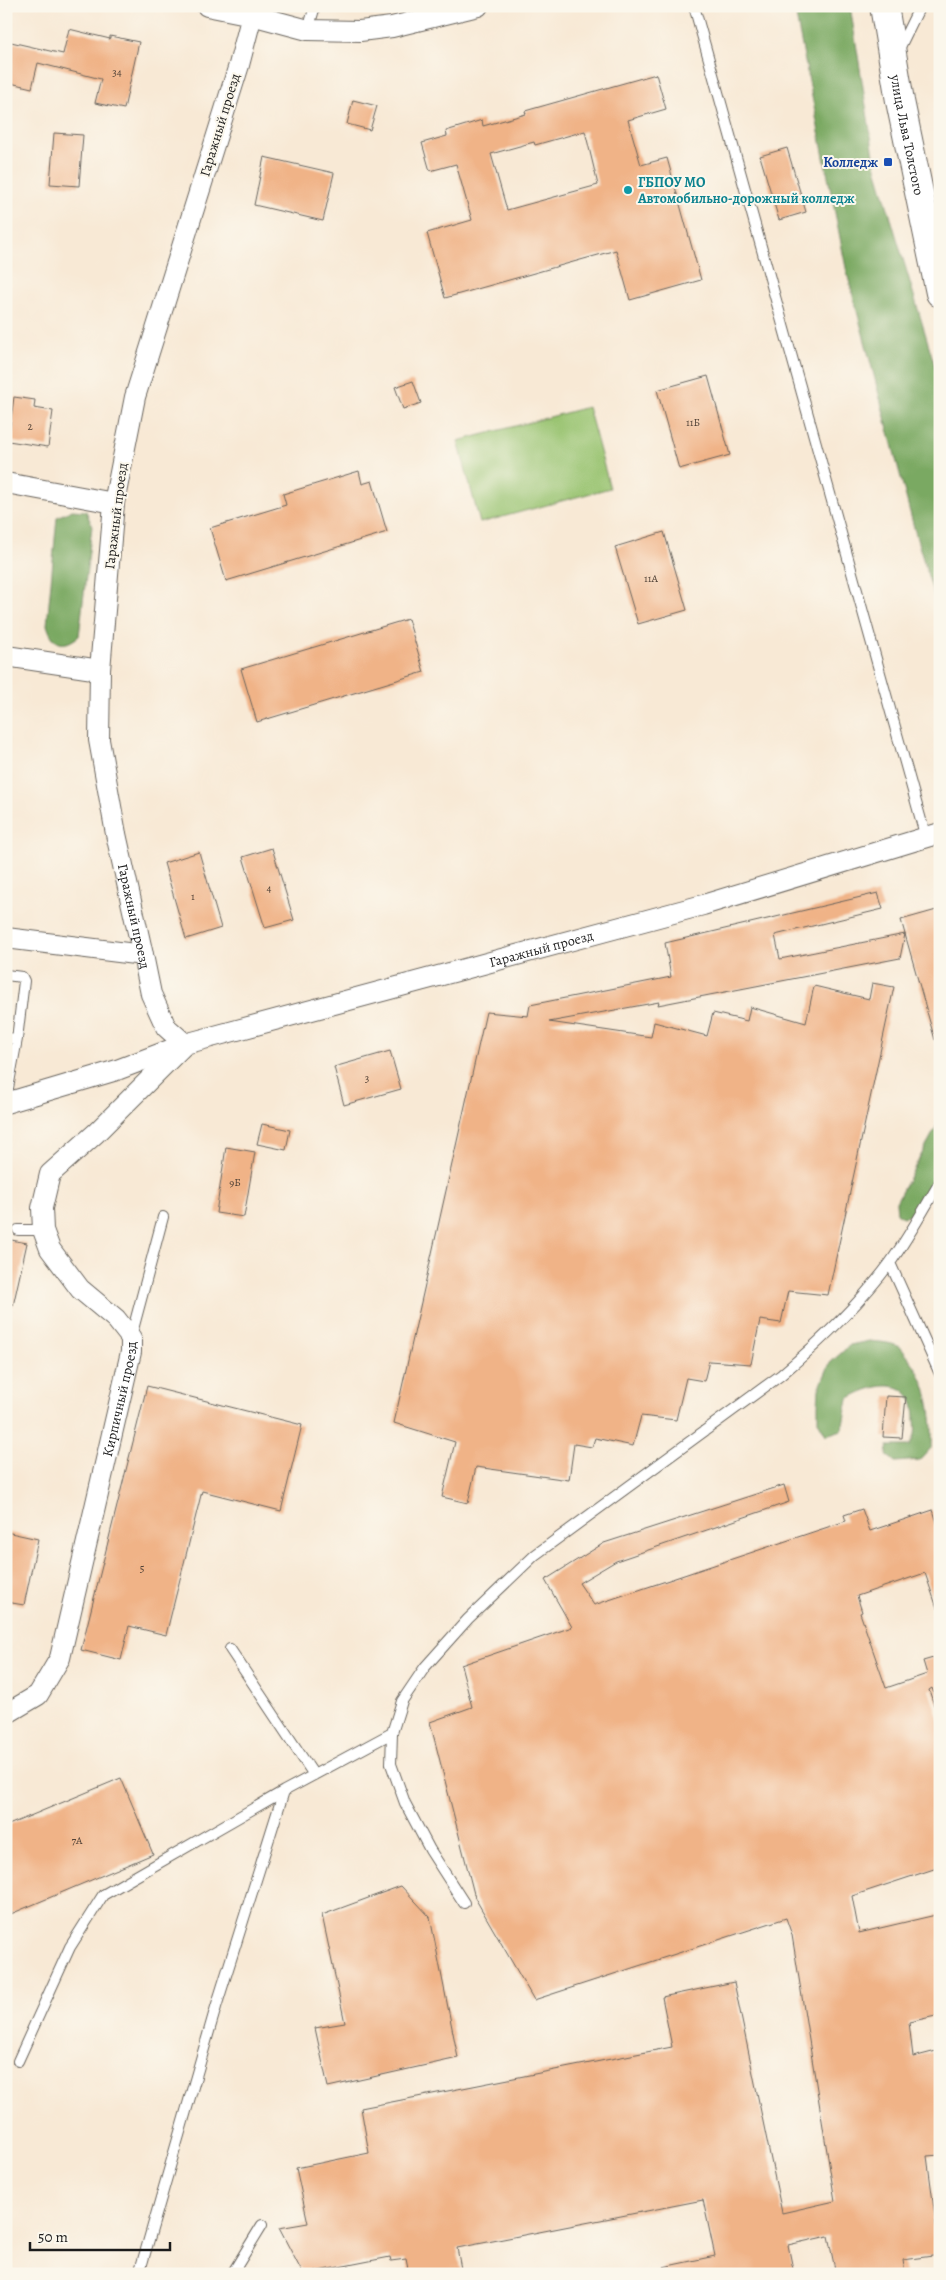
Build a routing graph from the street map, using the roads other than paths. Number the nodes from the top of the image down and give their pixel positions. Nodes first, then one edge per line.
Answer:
1 (208, 6) edge
2 (315, 6) edge
3 (478, 6) edge
4 (694, 6) edge
5 (884, 6) edge
6 (920, 6) edge
7 (252, 15) junction
8 (308, 30) junction
9 (893, 61) junction
10 (940, 293) edge
11 (6, 483) edge
12 (114, 503) junction
13 (6, 656) edge
14 (100, 670) junction
15 (933, 836) edge
16 (6, 938) edge
17 (142, 955) junction
18 (6, 975) edge
19 (6, 1038) edge
20 (17, 1039) junction
21 (185, 1044) junction
22 (6, 1098) edge
23 (6, 1103) edge
24 (940, 1182) edge
25 (163, 1217) dead end
26 (18, 1230) dead end
27 (44, 1230) junction
28 (890, 1263) junction
29 (131, 1338) junction
30 (940, 1374) edge
31 (230, 1649) dead end
32 (6, 1714) edge
33 (392, 1734) junction
34 (314, 1775) junction
35 (284, 1791) junction
36 (464, 1903) dead end
37 (18, 2061) dead end
38 (262, 2225) dead end
39 (138, 2274) edge
40 (232, 2274) edge

1 - 7 street
2 - 8 lane
3 - 8 street
4 - 15 lane
5 - 9 highway, улица Льва Толстого
6 - 9 lane
7 - 8 street
7 - 12 street, Гаражный проезд
9 - 10 highway, улица Льва Толстого
11 - 12 street
12 - 14 street, Гаражный проезд
13 - 14 street
14 - 17 street, Гаражный проезд
15 - 21 street, Гаражный проезд
16 - 17 street
17 - 21 street, Гаражный проезд
18 - 20 lane
19 - 20 lane
20 - 22 lane
21 - 23 street
21 - 27 street, Кирпичный проезд
24 - 28 lane
25 - 29 lane
26 - 27 lane
27 - 29 street, Кирпичный проезд
28 - 30 lane
28 - 33 lane
29 - 32 street, Кирпичный проезд
31 - 34 lane
33 - 34 lane
33 - 36 lane
34 - 35 lane
35 - 37 lane
35 - 39 lane
38 - 40 lane

